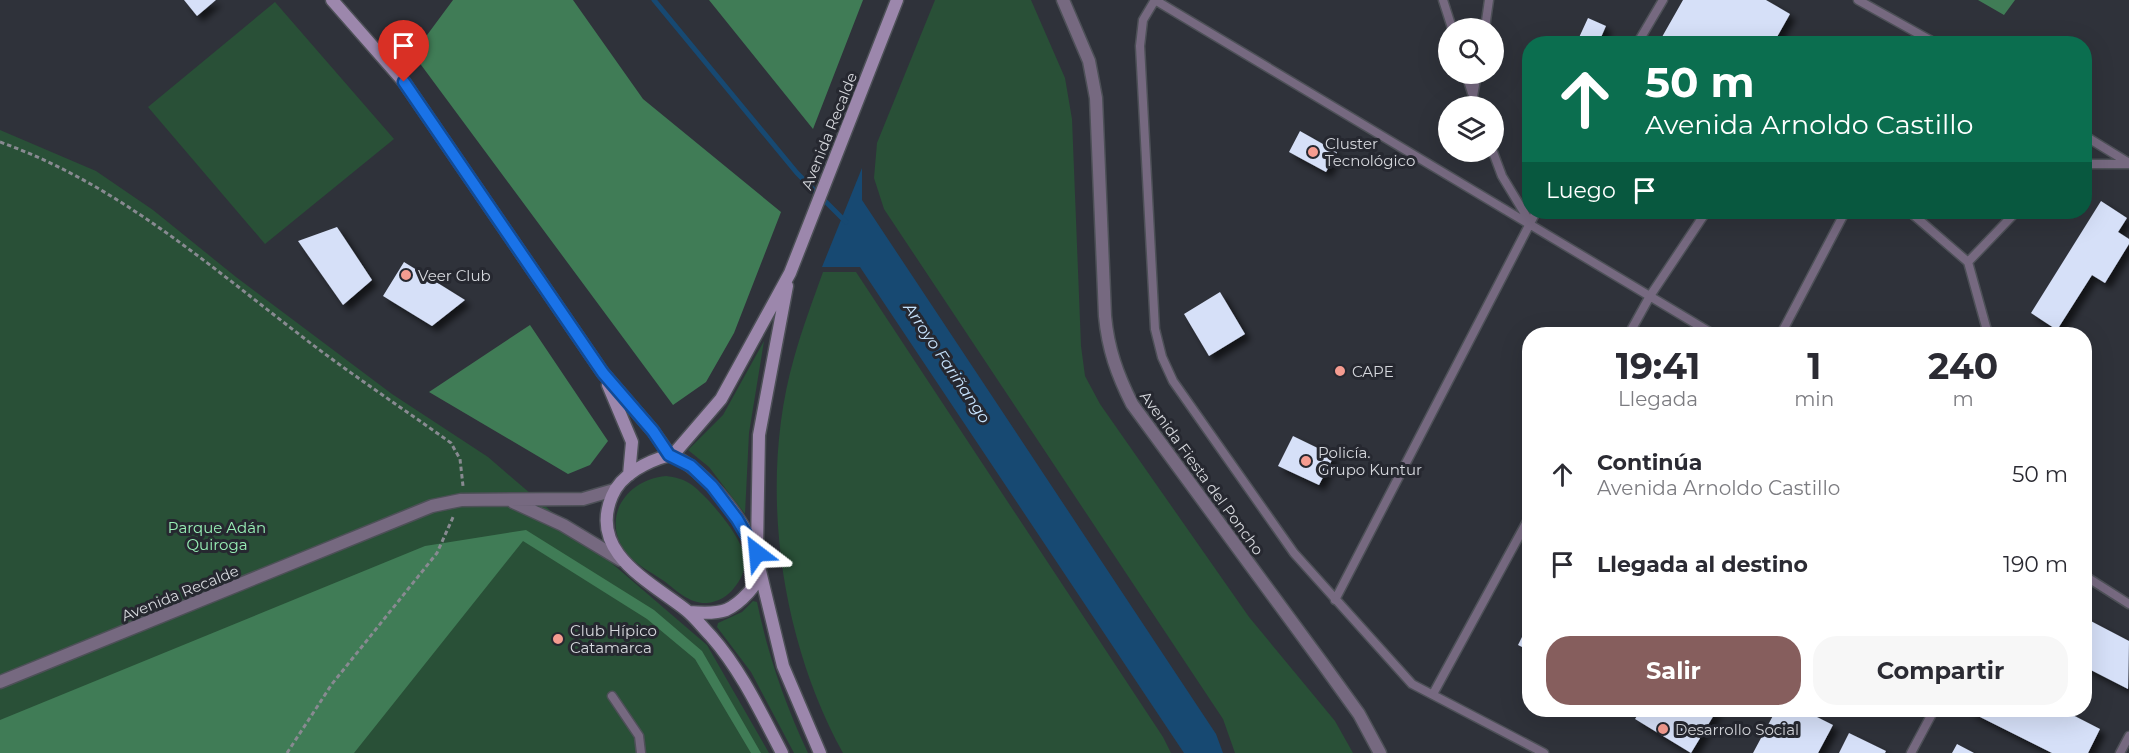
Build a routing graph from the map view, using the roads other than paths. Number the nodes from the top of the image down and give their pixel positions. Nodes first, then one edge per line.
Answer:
1 (332, 0) edge
2 (897, 0) edge
3 (1063, 0) edge
4 (1155, 0) edge
5 (1443, 0) edge
6 (1489, 0) edge
7 (1663, 0) edge
8 (1858, 0) edge
9 (1449, 18) edge
10 (1486, 18) edge
11 (1642, 36) edge
12 (1922, 36) edge
13 (1469, 84) edge
14 (1475, 84) edge
15 (1473, 96) joint
16 (2092, 140) edge
17 (1497, 162) edge
18 (2092, 164) edge
19 (2129, 164) edge
20 (1522, 209) edge
21 (1522, 217) edge
22 (1525, 219) edge
23 (1528, 219) edge
24 (1532, 219) edge
25 (1701, 219) edge
26 (1841, 219) edge
27 (1918, 219) edge
28 (2009, 219) edge
29 (1530, 222) junction
30 (1968, 262) junction
31 (790, 273) junction
32 (1650, 296) junction
33 (1633, 327) edge
34 (1701, 327) edge
35 (1785, 327) edge
36 (1986, 327) edge
37 (603, 373) junction
38 (671, 455) junction
39 (629, 475) junction
40 (615, 490) junction
41 (509, 501) junction
42 (1522, 531) edge
43 (757, 553) junction
44 (621, 560) junction
45 (760, 571) junction
46 (2092, 580) edge
47 (1335, 600) junction
48 (2129, 604) edge
49 (689, 612) junction
50 (0, 682) edge
51 (1433, 694) junction
52 (612, 696) dead end
53 (1930, 717) edge
54 (2129, 736) edge
55 (641, 753) edge
56 (782, 753) edge
57 (820, 753) edge
58 (1380, 753) edge
59 (1544, 753) edge
60 (1911, 753) edge
61 (2120, 753) edge

1 - 37 main road
2 - 31 main road, Avenida Recalde
3 - 58 street, Avenida Fiesta del Poncho
4 - 21 lane
4 - 47 lane
5 - 9 lane
6 - 10 lane
7 - 11 lane
8 - 12 lane
13 - 15 lane
14 - 15 lane
16 - 19 lane
17 - 20 lane
18 - 19 lane
22 - 29 lane
23 - 29 lane
24 - 29 lane
25 - 32 lane
26 - 35 lane
27 - 30 lane
28 - 30 lane
29 - 32 lane
29 - 47 lane
30 - 36 lane
31 - 38 main road, Avenida Recalde
31 - 43 main road, Avenida Recalde
32 - 33 lane
32 - 34 lane
37 - 38 main road
37 - 39 main road
38 - 39 main road
38 - 43 main road
39 - 40 main road
40 - 41 street, Avenida Recalde
40 - 44 main road
41 - 44 street, Avenida Recalde
41 - 50 street, Avenida Recalde
42 - 51 lane
43 - 45 main road
44 - 49 main road
45 - 49 main road
45 - 57 main road
46 - 48 lane
47 - 51 lane
49 - 56 main road
51 - 59 lane
52 - 55 lane
53 - 60 lane
54 - 61 lane

